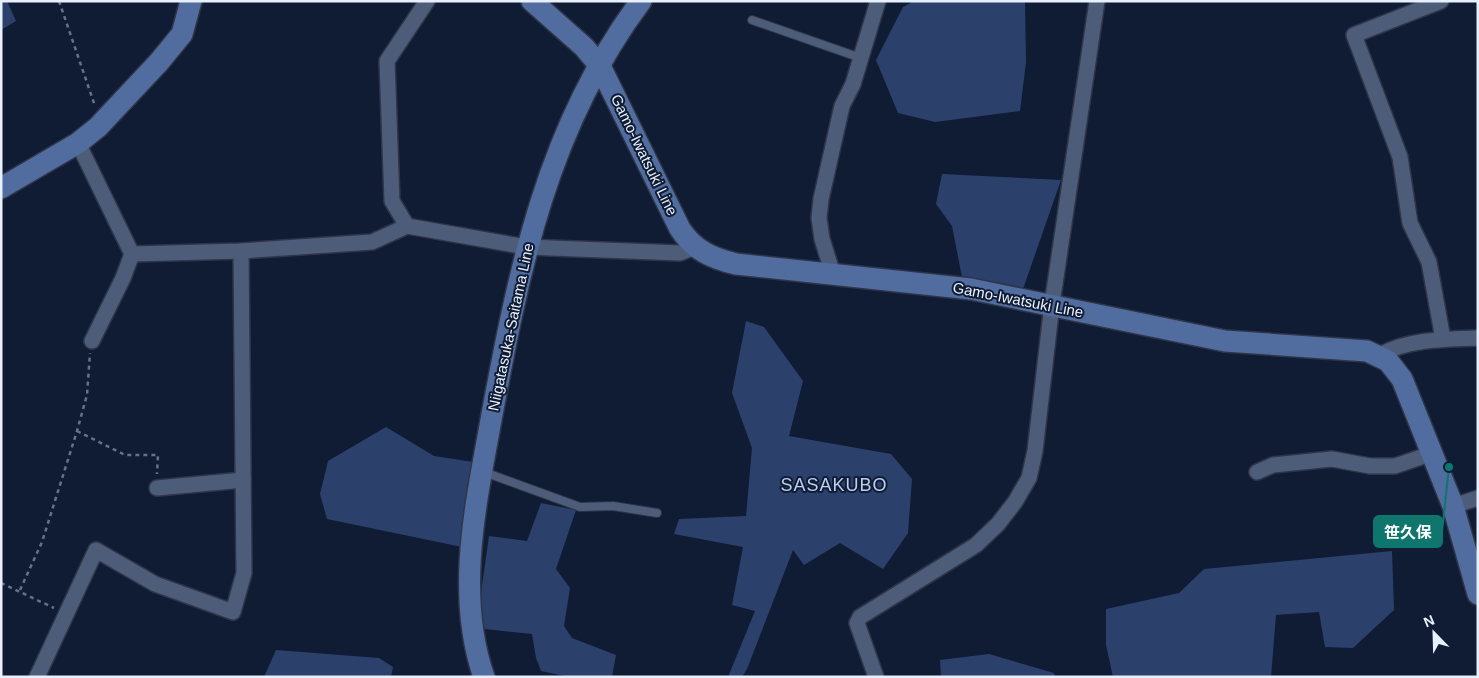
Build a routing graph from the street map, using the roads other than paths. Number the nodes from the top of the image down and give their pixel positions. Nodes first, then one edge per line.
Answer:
1 (191, 1) edge
2 (427, 1) edge
3 (532, 1) edge
4 (641, 1) edge
5 (878, 1) edge
6 (1097, 1) edge
7 (1441, 1) edge
8 (752, 20) dead end
9 (861, 58) junction
10 (600, 66) junction
11 (78, 143) junction
12 (1, 188) edge
13 (407, 226) junction
14 (526, 247) junction
15 (696, 247) junction
16 (241, 251) junction
17 (132, 254) junction
18 (833, 274) junction
19 (1052, 304) junction
20 (1478, 338) edge
21 (1443, 339) junction
22 (92, 341) road end
23 (1380, 355) junction
24 (1433, 453) junction
25 (482, 471) junction
26 (1257, 472) dead end
27 (243, 480) junction
28 (157, 488) road end
29 (1478, 498) edge
30 (1453, 506) junction
31 (657, 513) dead end
32 (1477, 589) edge
33 (37, 677) edge
34 (484, 677) edge
35 (876, 677) edge

1 - 11 main road
2 - 13 street
3 - 10 main road, Gamo-Iwatsuki Line
4 - 10 main road, Niigatasuka-Saitama Line
5 - 9 street
6 - 19 street
7 - 21 street
8 - 9 lane
9 - 18 street
10 - 14 main road, Niigatasuka-Saitama Line
10 - 15 main road, Gamo-Iwatsuki Line
11 - 12 main road
11 - 17 street
13 - 14 street
13 - 16 street
14 - 15 street
14 - 25 main road, Niigatasuka-Saitama Line
15 - 18 main road, Gamo-Iwatsuki Line
16 - 17 street
16 - 27 street
17 - 22 street
18 - 19 main road, Gamo-Iwatsuki Line
19 - 23 main road, Gamo-Iwatsuki Line
19 - 35 street
20 - 21 street
21 - 23 street
23 - 24 main road
24 - 26 street
24 - 30 main road
25 - 31 lane
25 - 34 main road, Niigatasuka-Saitama Line
27 - 28 street
27 - 33 street
29 - 30 street
30 - 32 main road

